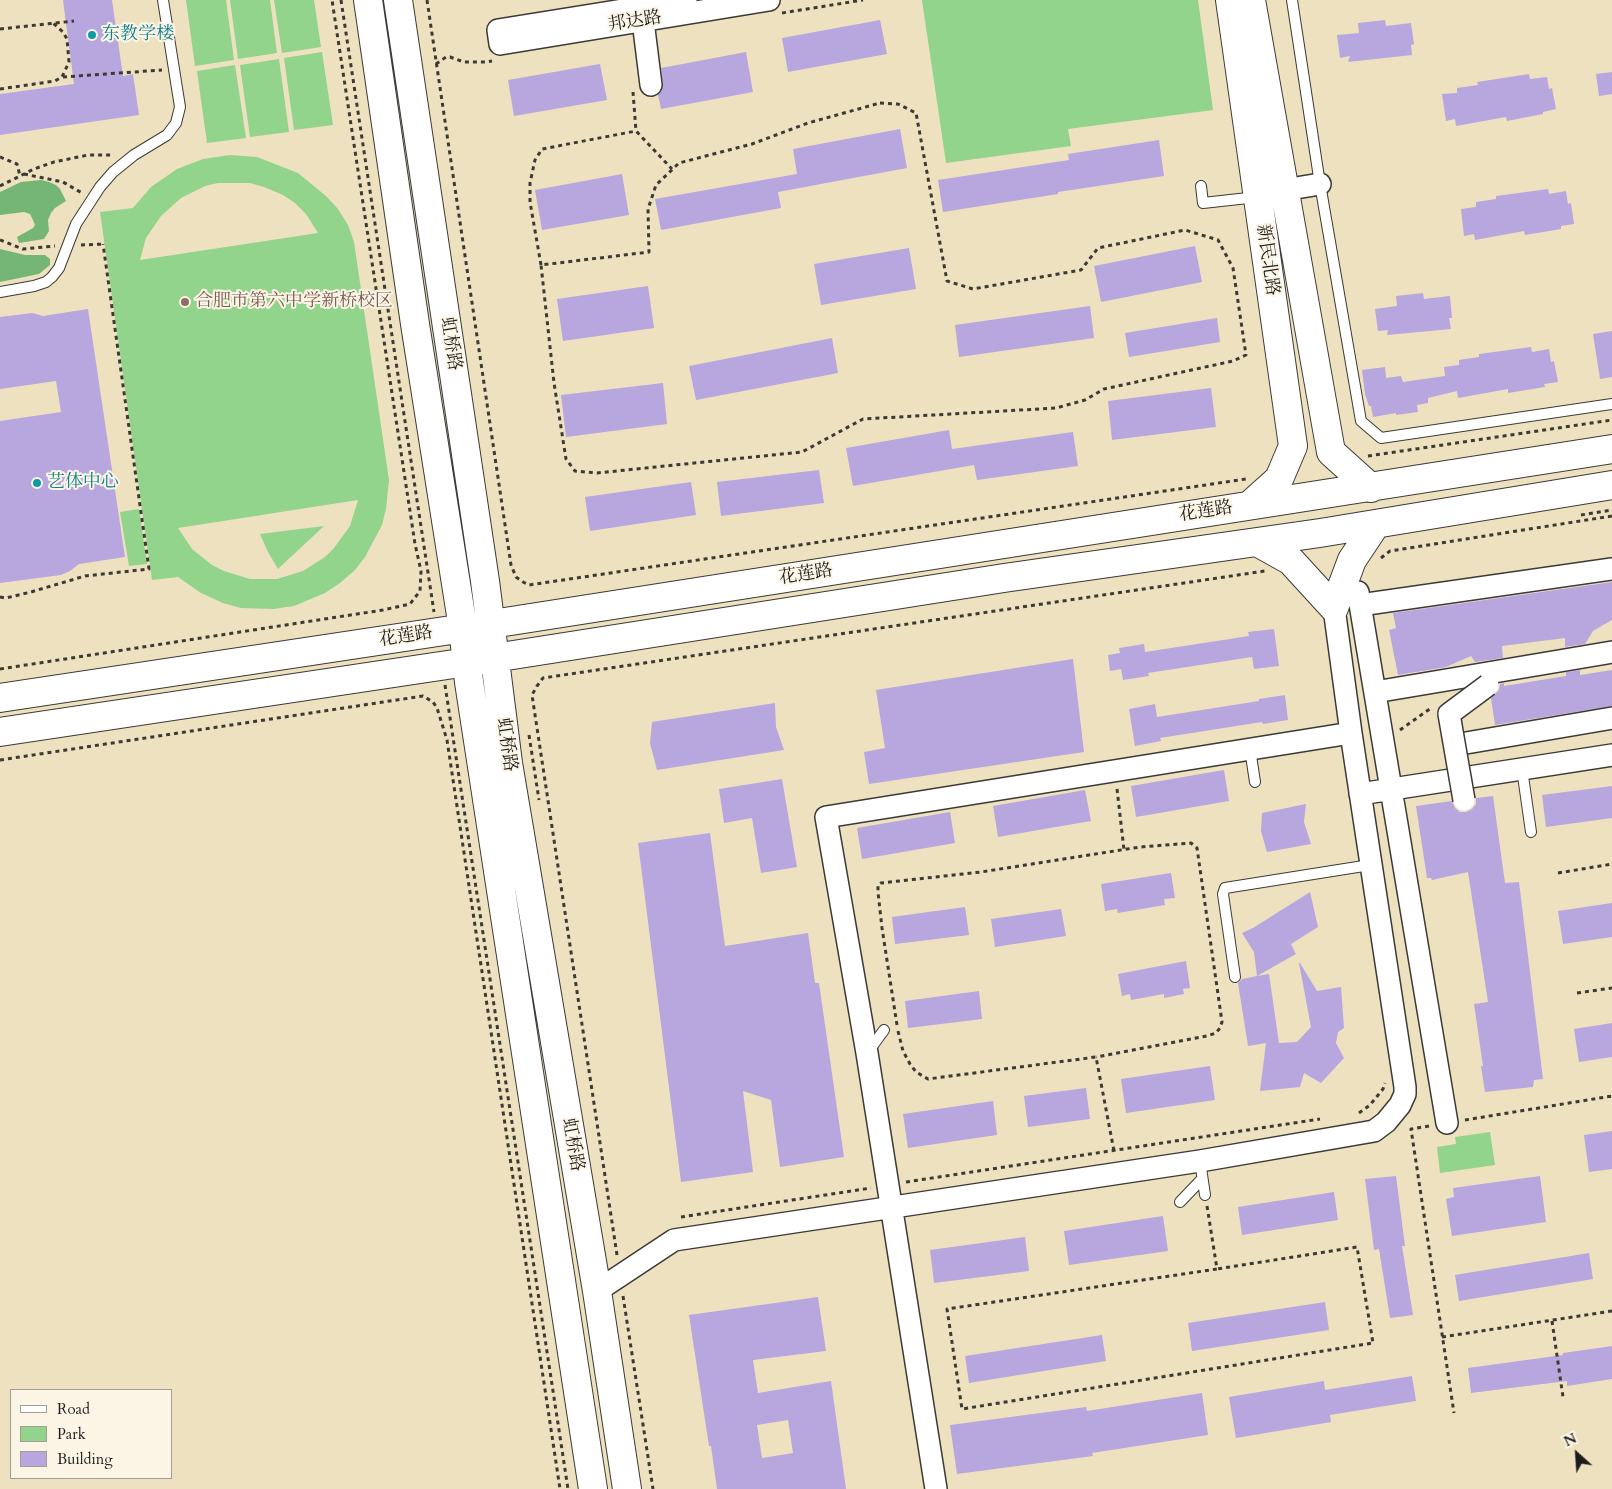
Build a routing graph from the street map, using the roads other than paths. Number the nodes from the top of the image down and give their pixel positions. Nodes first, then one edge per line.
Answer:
1 (163, 0) edge
2 (368, 0) edge
3 (398, 0) edge
4 (686, 0) edge
5 (769, 0) edge
6 (1230, 0) edge
7 (1250, 0) edge
8 (1292, 0) edge
9 (624, 5) edge
10 (643, 20) junction
11 (642, 86) road end
12 (1320, 184) junction
13 (1201, 186) dead end
14 (1284, 190) junction
15 (1258, 197) junction
16 (0, 292) edge
17 (1612, 404) edge
18 (1612, 449) edge
19 (1612, 484) edge
20 (1371, 488) junction
21 (1250, 505) junction
22 (476, 519) junction
23 (446, 522) junction
24 (1376, 524) junction
25 (1258, 542) junction
26 (1612, 569) edge
27 (599, 607) junction
28 (1334, 608) junction
29 (491, 624) junction
30 (450, 630) junction
31 (604, 641) junction
32 (345, 646) junction
33 (1612, 652) edge
34 (494, 658) junction
35 (454, 663) junction
36 (350, 679) junction
37 (1488, 685) dead end
38 (1375, 692) junction
39 (0, 698) edge
40 (1612, 718) edge
41 (0, 732) edge
42 (1350, 733) junction
43 (1466, 743) dead end
44 (1250, 749) junction
45 (1612, 755) edge
46 (508, 763) junction
47 (482, 766) junction
48 (1522, 769) junction
49 (1255, 782) dead end
50 (1391, 789) junction
51 (1360, 794) junction
52 (1464, 800) dead end
53 (1531, 832) dead end
54 (1370, 865) junction
55 (1235, 977) dead end
56 (884, 1030) dead end
57 (867, 1053) junction
58 (1447, 1123) road end
59 (1200, 1170) junction
60 (1205, 1196) road end
61 (1180, 1202) dead end
62 (891, 1208) junction
63 (597, 1291) junction
64 (593, 1489) edge
65 (627, 1489) edge
66 (936, 1489) edge

1 - 16 lane
2 - 23 main road, 虹桥路
3 - 22 main road, 虹桥路
4 - 9 street, 邦达路
5 - 10 street, 邦达路
6 - 15 main road, 新民北路
7 - 14 main road, 新民北路
8 - 12 lane
9 - 10 street, 邦达路
10 - 11 street
12 - 14 street
12 - 17 lane
13 - 15 lane
14 - 20 main road, 新民北路
15 - 21 main road, 新民北路
18 - 20 main road, 花莲路
19 - 24 main road, 花莲路
20 - 21 main road, 花莲路
21 - 27 main road, 花莲路
22 - 23 main road
22 - 29 main road, 虹桥路
23 - 30 main road, 虹桥路
24 - 25 main road, 花莲路
24 - 28 main road
25 - 28 main road
25 - 31 main road, 花莲路
26 - 38 street
27 - 29 main road, 花莲路
27 - 31 main road
28 - 42 street
29 - 30 main road, 花莲路
29 - 34 main road, 虹桥路
30 - 32 main road, 花莲路
30 - 35 main road, 虹桥路
31 - 34 main road, 花莲路
32 - 36 main road
32 - 39 main road, 花莲路
33 - 38 street
34 - 35 main road, 花莲路
34 - 46 main road, 虹桥路
35 - 36 main road, 花莲路
35 - 47 main road, 虹桥路
36 - 41 main road, 花莲路
37 - 52 street, bridge
38 - 50 street
40 - 43 street
42 - 44 street
42 - 51 street
44 - 49 lane
44 - 57 street
45 - 48 street
46 - 47 main road
46 - 63 main road, 虹桥路
47 - 64 main road, 虹桥路
48 - 50 street
48 - 53 lane
50 - 51 street
50 - 58 street
51 - 54 street
54 - 55 lane
54 - 59 street
56 - 57 lane
57 - 62 street
59 - 60 lane
59 - 61 lane
59 - 62 street
62 - 63 street
62 - 66 street
63 - 65 main road, 虹桥路

